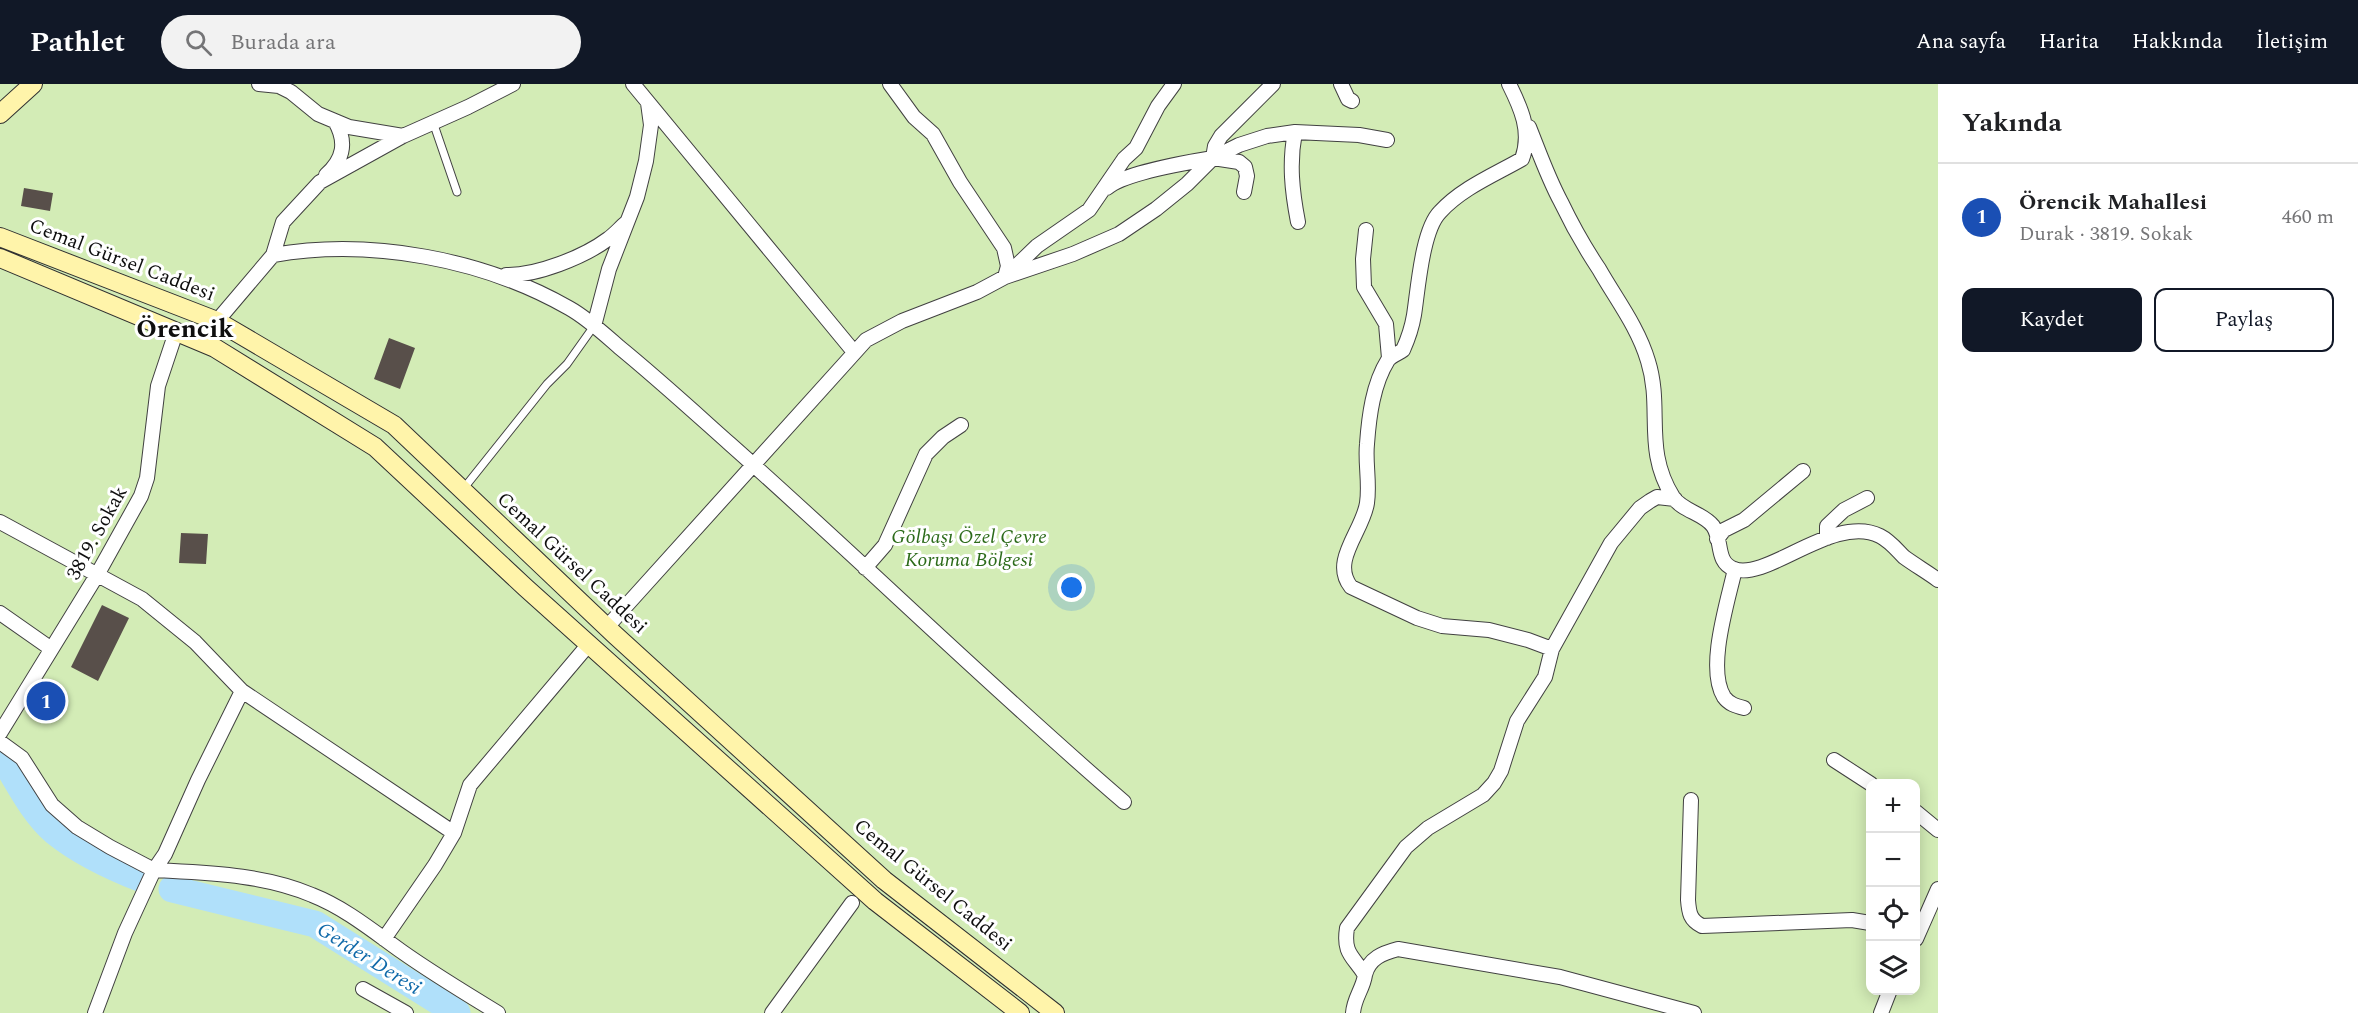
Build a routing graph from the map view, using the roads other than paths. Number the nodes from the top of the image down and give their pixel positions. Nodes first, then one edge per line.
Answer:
1 (33, 84) edge
2 (259, 84) edge
3 (513, 84) edge
4 (633, 84) edge
5 (890, 84) edge
6 (1174, 84) edge
7 (1273, 84) edge
8 (1341, 84) edge
9 (1509, 84) edge
10 (293, 88) edge
11 (648, 101) junction
12 (1352, 101) dead end
13 (1519, 103) junction
14 (0, 114) edge
15 (335, 121) junction
16 (433, 122) junction
17 (1295, 132) junction
18 (403, 135) junction
19 (1387, 140) dead end
20 (1212, 158) junction
21 (320, 182) junction
22 (457, 192) dead end
23 (1244, 192) dead end
24 (1101, 193) junction
25 (1298, 222) dead end
26 (626, 223) junction
27 (1366, 230) dead end
28 (0, 237) edge
29 (273, 255) junction
30 (0, 258) edge
31 (498, 275) junction
32 (1005, 277) junction
33 (217, 321) junction
34 (594, 326) junction
35 (177, 332) junction
36 (854, 352) junction
37 (1389, 358) junction
38 (961, 425) dead end
39 (753, 465) junction
40 (1803, 471) dead end
41 (462, 490) junction
42 (1867, 498) dead end
43 (1675, 499) junction
44 (0, 522) edge
45 (1827, 538) junction
46 (1717, 539) junction
47 (865, 568) junction
48 (1735, 569) junction
49 (98, 575) junction
50 (1938, 580) edge
51 (0, 613) edge
52 (607, 627) junction
53 (589, 644) junction
54 (50, 648) junction
55 (1552, 649) junction
56 (242, 691) junction
57 (1744, 708) dead end
58 (4, 716) edge
59 (0, 733) edge
60 (0, 742) edge
61 (1834, 760) dead end
62 (1866, 779) edge
63 (1691, 800) dead end
64 (1124, 802) dead end
65 (1920, 815) edge
66 (1938, 830) edge
67 (454, 833) junction
68 (154, 870) junction
69 (1938, 889) edge
70 (852, 903) dead end
71 (1866, 922) edge
72 (1920, 930) edge
73 (384, 939) junction
74 (1365, 975) junction
75 (363, 989) dead end
76 (1888, 995) edge
77 (95, 1013) edge
78 (406, 1013) edge
79 (498, 1013) edge
80 (772, 1013) edge
81 (1020, 1013) edge
82 (1055, 1013) edge
83 (1353, 1013) edge
84 (1694, 1013) edge
85 (1881, 1013) edge

1 - 14 street
2 - 10 street
3 - 16 street
4 - 11 street
5 - 32 street
6 - 24 street
7 - 20 street
8 - 12 street
9 - 13 street
10 - 15 street
11 - 26 street
11 - 36 street
13 - 37 street
13 - 43 street
15 - 18 street
15 - 21 street
16 - 18 street
16 - 22 lane
17 - 19 street
17 - 20 street
17 - 25 street
18 - 21 street
20 - 23 street
20 - 24 street
20 - 32 street
21 - 29 street
24 - 32 street
26 - 31 street
26 - 34 street
27 - 37 street
28 - 33 street, Cemal Gürsel Caddesi
29 - 31 street
29 - 33 street
30 - 35 street
31 - 34 street
32 - 36 street
33 - 41 street, Cemal Gürsel Caddesi
34 - 39 street
34 - 41 lane
35 - 49 street, 3819. Sokak
35 - 53 street
36 - 39 street
37 - 55 street
38 - 47 street
39 - 47 street
39 - 52 street
40 - 46 street
41 - 52 street, Cemal Gürsel Caddesi
42 - 45 street
43 - 46 street
43 - 55 street
44 - 49 street
45 - 48 street
45 - 50 street
46 - 48 street
47 - 64 street
48 - 57 street
49 - 54 street, 3819. Sokak
49 - 56 street
51 - 54 street
52 - 82 street, Cemal Gürsel Caddesi
53 - 67 street
53 - 81 street
54 - 58 street, 3819. Sokak
55 - 74 street
56 - 67 street
56 - 68 street
58 - 59 street, 3819. Sokak
60 - 68 street
61 - 62 street
63 - 71 street
65 - 66 street
67 - 73 street
68 - 73 street
68 - 77 street
69 - 72 street
70 - 80 street
73 - 79 street
74 - 83 street
74 - 84 street
75 - 78 street
76 - 85 street

